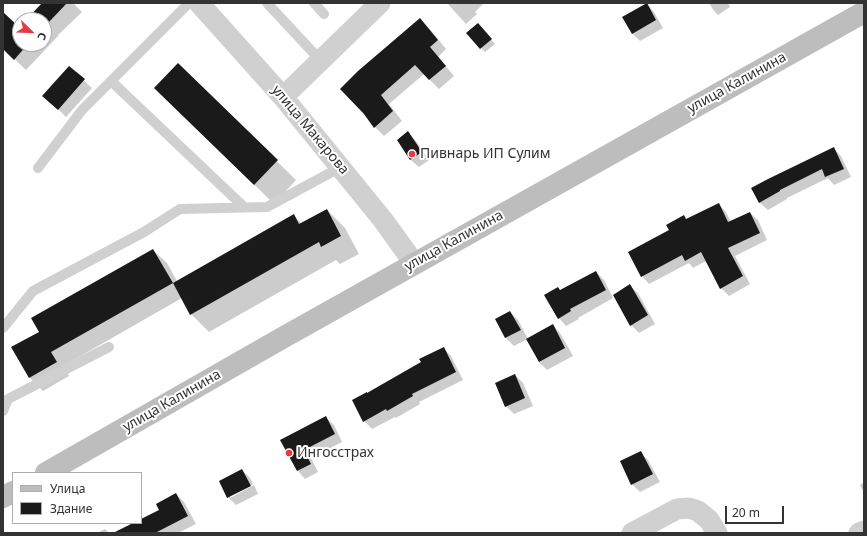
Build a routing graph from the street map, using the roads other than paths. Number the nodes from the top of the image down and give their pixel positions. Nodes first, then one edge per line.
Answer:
1 (267, 3) edge
2 (314, 3) edge
3 (380, 3) edge
4 (198, 4) edge
5 (864, 12) edge
6 (324, 14) dead end
7 (321, 61) junction
8 (111, 81) junction
9 (284, 97) junction
10 (38, 168) dead end
11 (341, 168) junction
12 (244, 207) junction
13 (414, 263) junction
14 (3, 328) edge
15 (109, 347) dead end
16 (5, 395) edge
17 (3, 411) edge
18 (48, 472) edge
19 (12, 492) edge
20 (3, 497) edge
21 (864, 531) edge
22 (632, 533) edge
23 (717, 533) edge
24 (859, 533) edge

1 - 7 lane
2 - 6 lane
3 - 7 street
4 - 8 lane
4 - 9 street, улица Макарова
5 - 13 main road, улица Калинина
7 - 9 street
8 - 10 lane
8 - 12 lane
9 - 11 street, улица Макарова
11 - 12 lane
11 - 13 street, улица Макарова
12 - 14 lane
13 - 18 main road, улица Калинина
15 - 16 lane
16 - 17 lane
19 - 20 main road
21 - 24 street
22 - 23 street

